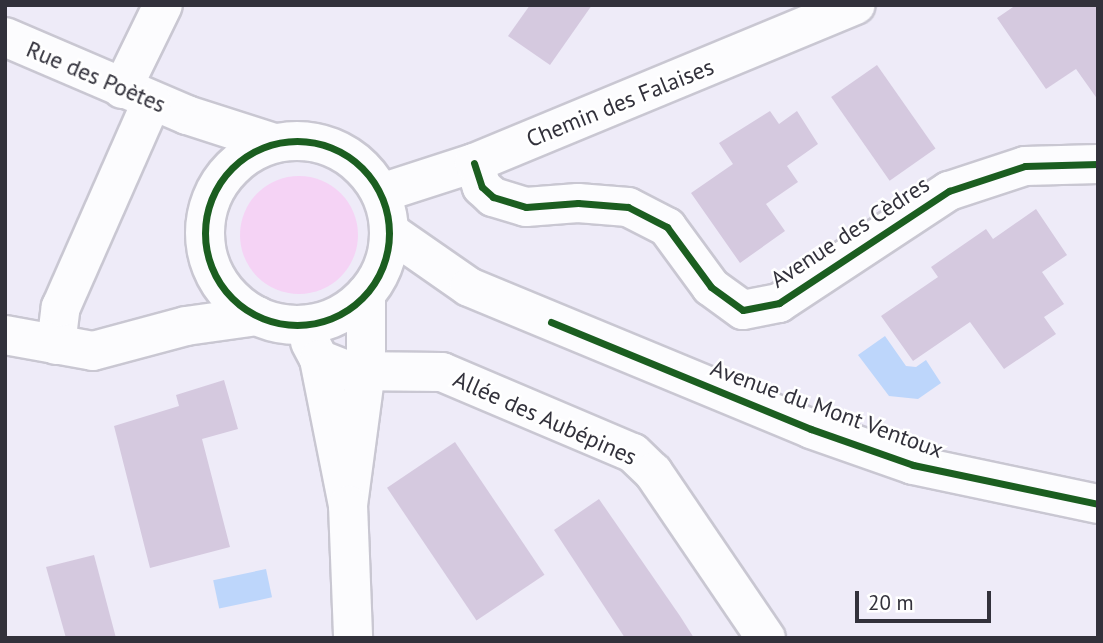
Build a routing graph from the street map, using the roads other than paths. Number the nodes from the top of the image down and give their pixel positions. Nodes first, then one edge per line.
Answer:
1 (163, 5) edge
2 (856, 5) edge
3 (5, 37) edge
4 (137, 95) junction
5 (187, 116) junction
6 (274, 143) junction
7 (474, 163) junction
8 (1098, 164) edge
9 (230, 168) junction
10 (381, 193) junction
11 (390, 232) junction
12 (215, 276) junction
13 (373, 284) junction
14 (469, 287) junction
15 (257, 316) junction
16 (301, 325) junction
17 (186, 326) junction
18 (5, 335) edge
19 (56, 345) junction
20 (319, 359) junction
21 (366, 370) junction
22 (348, 505) junction
23 (1098, 505) edge
24 (353, 638) edge
25 (766, 638) edge

1 - 4 street
2 - 7 street, Chemin des Falaises
3 - 4 street, Rue des Poètes
4 - 5 street, Rue des Poètes
4 - 19 street
5 - 6 street, Rue des Poètes
5 - 9 street, Rue des Poètes
6 - 9 street
6 - 10 street
7 - 8 street, Avenue des Cèdres
7 - 10 street, Chemin des Falaises
9 - 12 street
10 - 11 street
11 - 13 street
11 - 14 street, Avenue du Mont Ventoux
12 - 15 street
12 - 17 street
13 - 14 street, Avenue du Mont Ventoux
13 - 16 street
13 - 21 street
14 - 23 street, Avenue du Mont Ventoux
15 - 16 street
15 - 17 street
16 - 20 street
17 - 19 street
18 - 19 street
20 - 21 street, Allée des Aubépines
20 - 22 street
21 - 22 street
21 - 25 street, Allée des Aubépines
22 - 24 street

